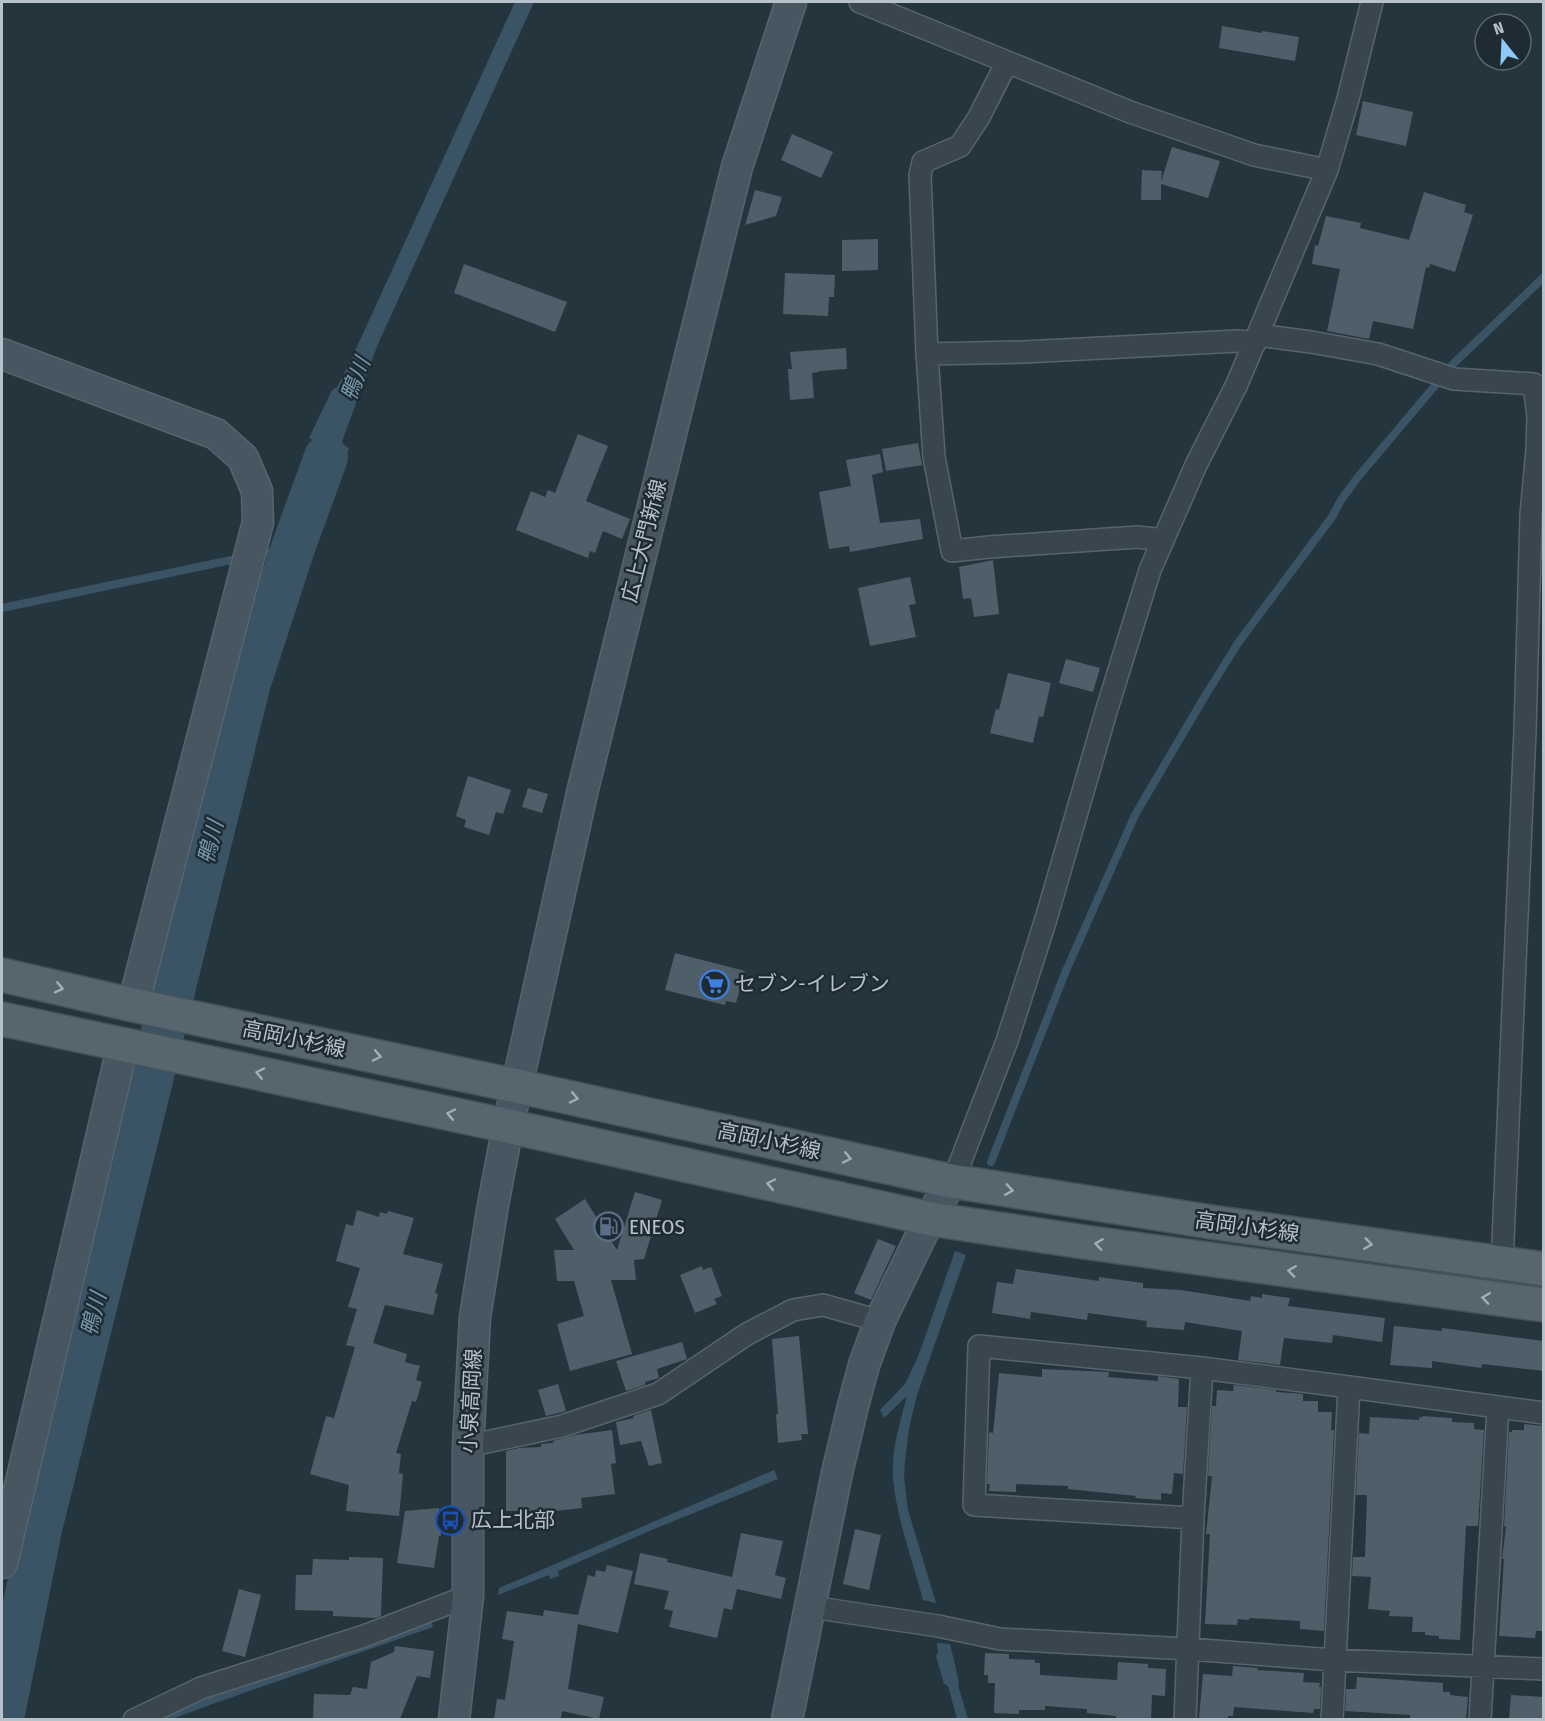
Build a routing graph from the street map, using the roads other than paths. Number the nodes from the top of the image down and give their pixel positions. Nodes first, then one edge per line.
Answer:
1 (790, 2) edge
2 (860, 2) edge
3 (1372, 2) edge
4 (1007, 62) junction
5 (1327, 170) junction
6 (1256, 339) junction
7 (2, 354) edge
8 (927, 354) junction
9 (1163, 540) junction
10 (2, 975) edge
11 (140, 1006) junction
12 (2, 1019) edge
13 (130, 1046) junction
14 (517, 1086) junction
15 (508, 1126) junction
16 (951, 1181) junction
17 (931, 1219) junction
18 (1502, 1264) junction
19 (1544, 1269) edge
20 (1544, 1305) edge
21 (880, 1321) junction
22 (1202, 1368) junction
23 (1349, 1387) junction
24 (1498, 1407) junction
25 (1544, 1413) edge
26 (468, 1446) junction
27 (1193, 1518) junction
28 (2, 1563) edge
29 (468, 1596) junction
30 (811, 1607) junction
31 (1188, 1649) junction
32 (1334, 1660) junction
33 (1482, 1667) junction
34 (1544, 1669) edge
35 (134, 1719) edge
36 (454, 1719) edge
37 (787, 1719) edge
38 (1185, 1719) edge
39 (1332, 1719) edge
40 (1480, 1719) edge

1 - 14 street, 広上大門新線
2 - 4 street
3 - 5 street
4 - 5 street
4 - 8 street
5 - 6 street
6 - 8 street
6 - 9 street
6 - 18 street
7 - 11 street
8 - 9 street
9 - 16 street
10 -> 11 main road, 高岡小杉線
11 -> 14 main road, 高岡小杉線
12 - 13 main road, 高岡小杉線
15 -> 13 main road, 高岡小杉線
13 - 28 street
14 - 15 street, 小泉高岡線
14 -> 16 main road, 高岡小杉線
17 -> 15 main road, 高岡小杉線
15 - 26 street, 小泉高岡線
16 - 17 street
16 -> 18 main road, 高岡小杉線
20 -> 17 main road, 高岡小杉線
17 - 21 street
18 - 19 main road, 高岡小杉線
21 - 26 street
21 - 30 street
22 - 23 street
22 - 27 street
22 - 27 street
23 - 24 street
23 - 32 street
24 - 25 street
24 - 33 street
26 - 29 street, 小泉高岡線
27 - 31 street
29 - 35 street
29 - 36 street, 小泉高岡線
30 - 31 street
30 - 37 street
31 - 32 street
31 - 38 street
32 - 33 street
32 - 39 street
33 - 34 street
33 - 40 street

